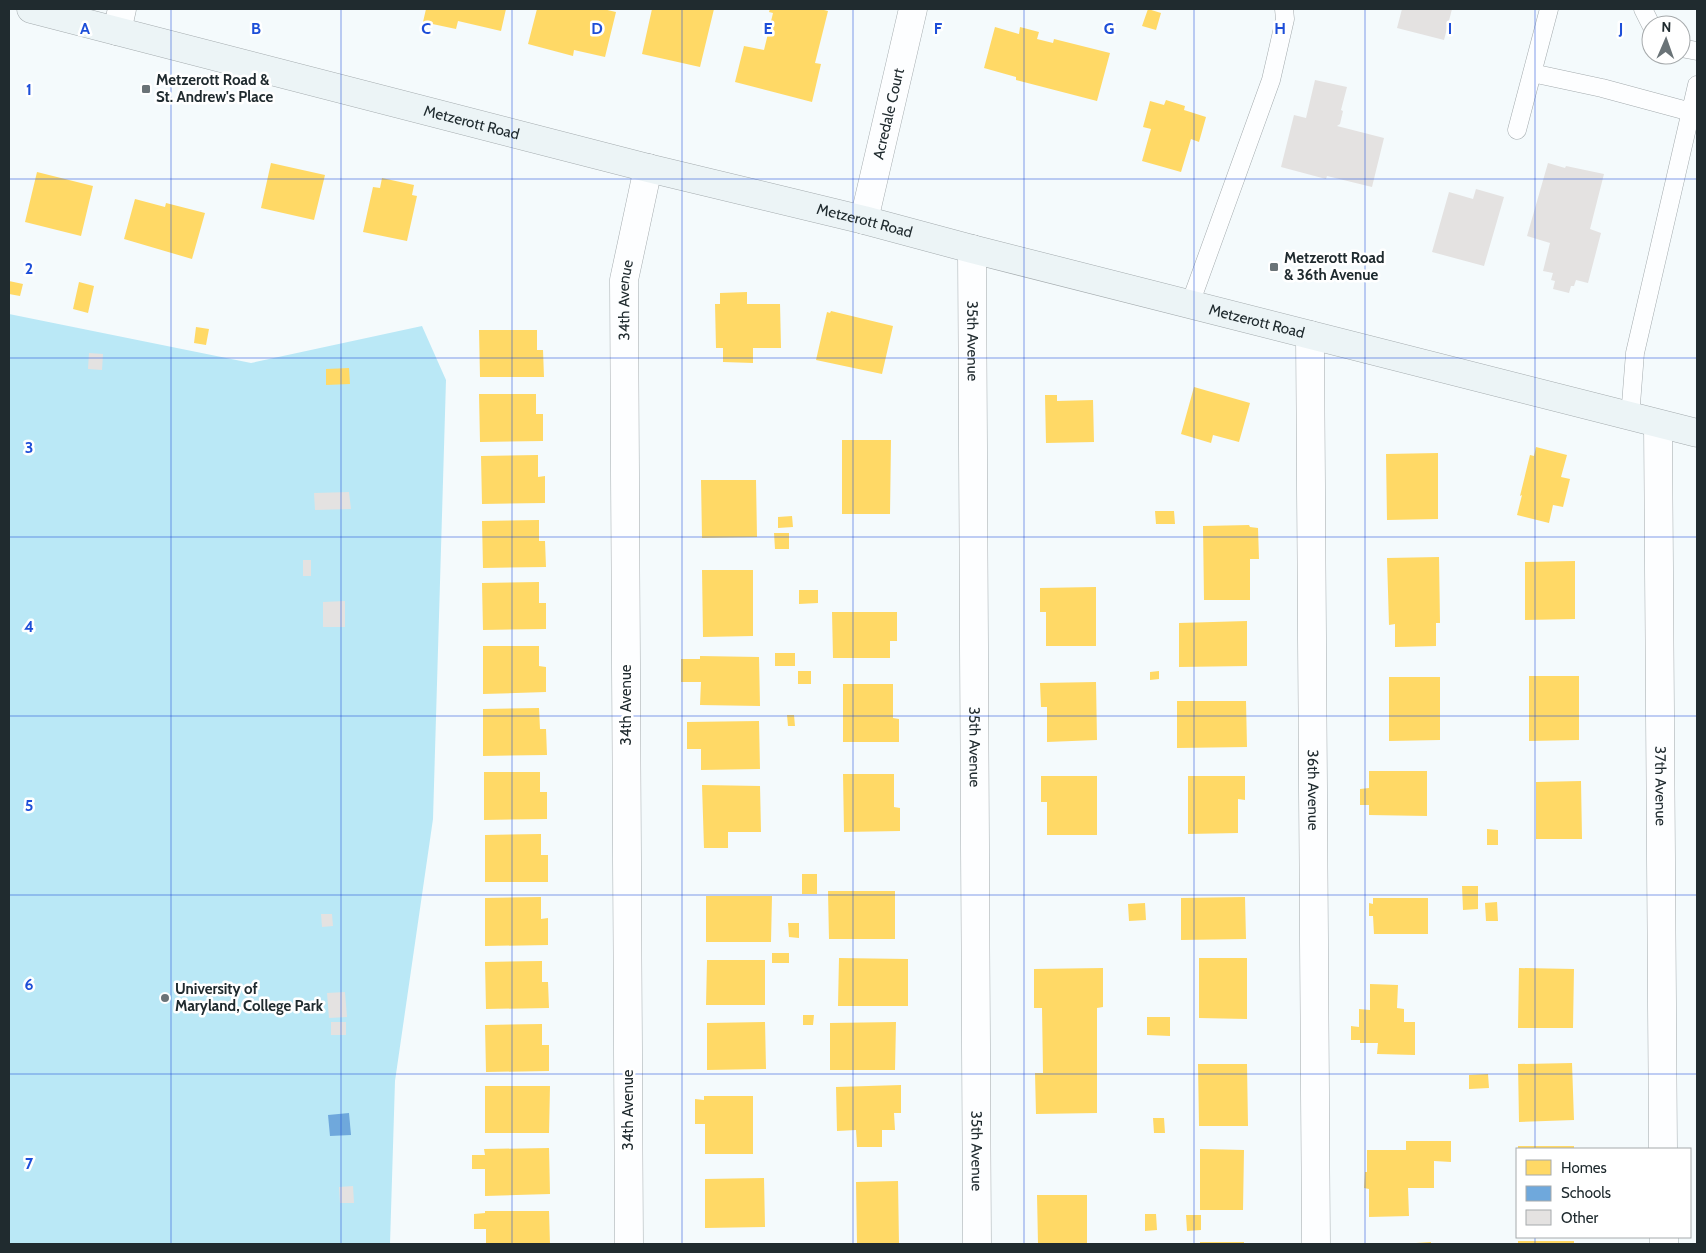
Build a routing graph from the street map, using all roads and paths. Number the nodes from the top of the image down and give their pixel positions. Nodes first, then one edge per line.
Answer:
1 (31, 9) edge
2 (913, 9) edge
3 (1284, 9) edge
4 (1548, 9) edge
5 (65, 13) edge
6 (119, 20) edge
7 (1532, 73) junction
8 (1697, 85) edge
9 (1691, 112) junction
10 (1517, 130) dead end
11 (648, 168) junction
12 (864, 220) junction
13 (972, 249) junction
14 (1190, 304) junction
15 (1310, 335) junction
16 (1630, 417) junction
17 (1658, 424) junction
18 (1697, 434) edge
19 (1663, 1148) edge
20 (629, 1244) edge
21 (977, 1244) edge
22 (1316, 1244) edge

1 - 5 street, Metzerott Road
2 - 12 street, Acredale Court
3 - 14 lane
4 - 7 lane
5 - 6 street, Metzerott Road
6 - 11 street, Metzerott Road
7 - 9 lane
7 - 10 lane
8 - 9 lane
9 - 16 lane
11 - 12 street, Metzerott Road
11 - 20 street, 34th Avenue
12 - 13 street, Metzerott Road
13 - 14 street, Metzerott Road
13 - 21 street, 35th Avenue
14 - 15 street, Metzerott Road
15 - 16 street, Metzerott Road
15 - 22 street, 36th Avenue
16 - 17 street, Metzerott Road
17 - 18 street, Metzerott Road
17 - 19 street, 37th Avenue

